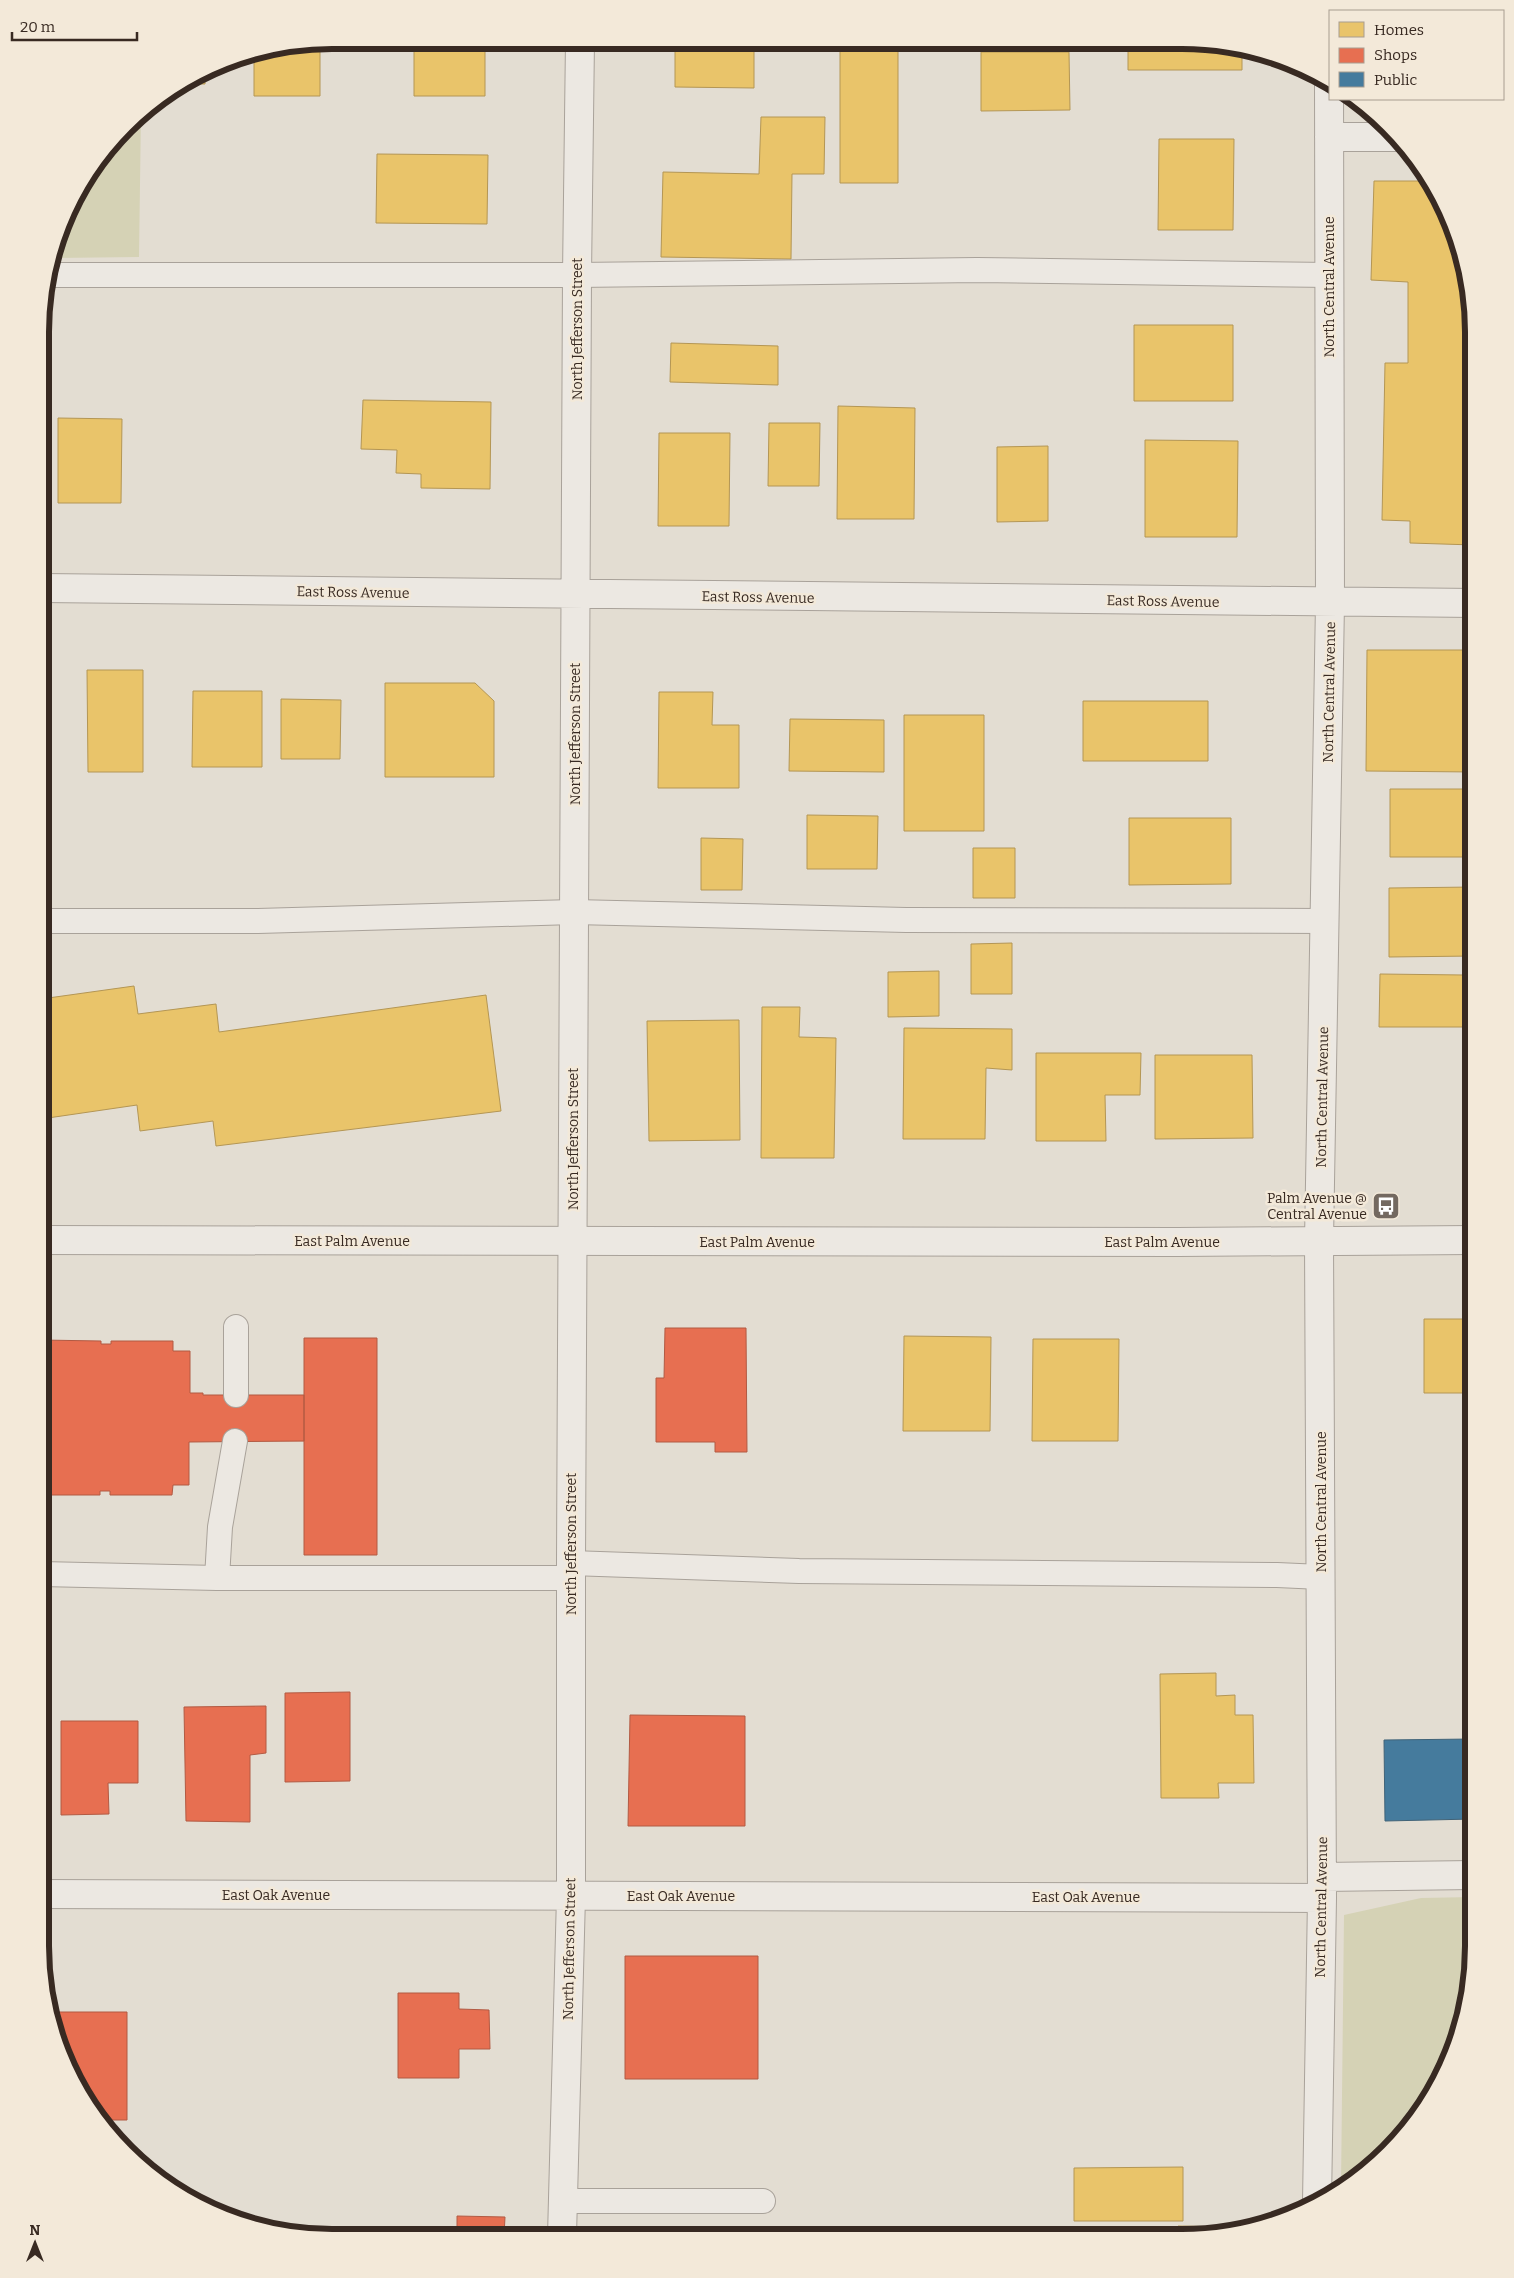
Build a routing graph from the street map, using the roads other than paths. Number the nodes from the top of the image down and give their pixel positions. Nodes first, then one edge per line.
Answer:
1 (580, 49) edge
2 (1329, 100) edge
3 (1329, 137) junction
4 (1387, 137) edge
5 (54, 275) edge
6 (577, 275) junction
7 (1329, 275) junction
8 (49, 588) edge
9 (576, 594) junction
10 (1330, 603) junction
11 (1465, 603) edge
12 (574, 912) junction
13 (49, 921) edge
14 (1325, 921) junction
15 (49, 1240) edge
16 (1465, 1240) edge
17 (573, 1241) junction
18 (1319, 1242) junction
19 (236, 1327) dead end
20 (236, 1395) dead end
21 (235, 1441) dead end
22 (571, 1570) junction
23 (49, 1574) edge
24 (1321, 1577) junction
25 (217, 1578) junction
26 (1465, 1876) edge
27 (1322, 1887) junction
28 (49, 1894) edge
29 (571, 1896) junction
30 (1317, 2195) edge
31 (763, 2201) dead end
32 (563, 2202) junction
33 (562, 2229) edge

1 - 6 street, North Jefferson Street
2 - 3 street, North Central Avenue
3 - 4 street
3 - 7 street, North Central Avenue
5 - 6 lane
6 - 7 lane
6 - 9 street, North Jefferson Street
7 - 10 street, North Central Avenue
8 - 9 street, East Ross Avenue
9 - 10 street, East Ross Avenue
9 - 12 street, North Jefferson Street
10 - 11 street, East Ross Avenue
10 - 14 street, North Central Avenue
12 - 13 lane
12 - 14 lane
12 - 17 street, North Jefferson Street
14 - 18 street, North Central Avenue
15 - 17 street, East Palm Avenue
16 - 18 street, East Palm Avenue
17 - 18 street, East Palm Avenue
17 - 22 street, North Jefferson Street
18 - 24 street, North Central Avenue
19 - 20 lane
21 - 25 lane
22 - 24 lane
22 - 25 lane
22 - 29 street, North Jefferson Street
23 - 25 lane
24 - 27 street, North Central Avenue
26 - 27 street, East Oak Avenue
27 - 29 street, East Oak Avenue
27 - 30 street, North Central Avenue
28 - 29 street, East Oak Avenue
29 - 32 street, North Jefferson Street
31 - 32 lane
32 - 33 street, North Jefferson Street

